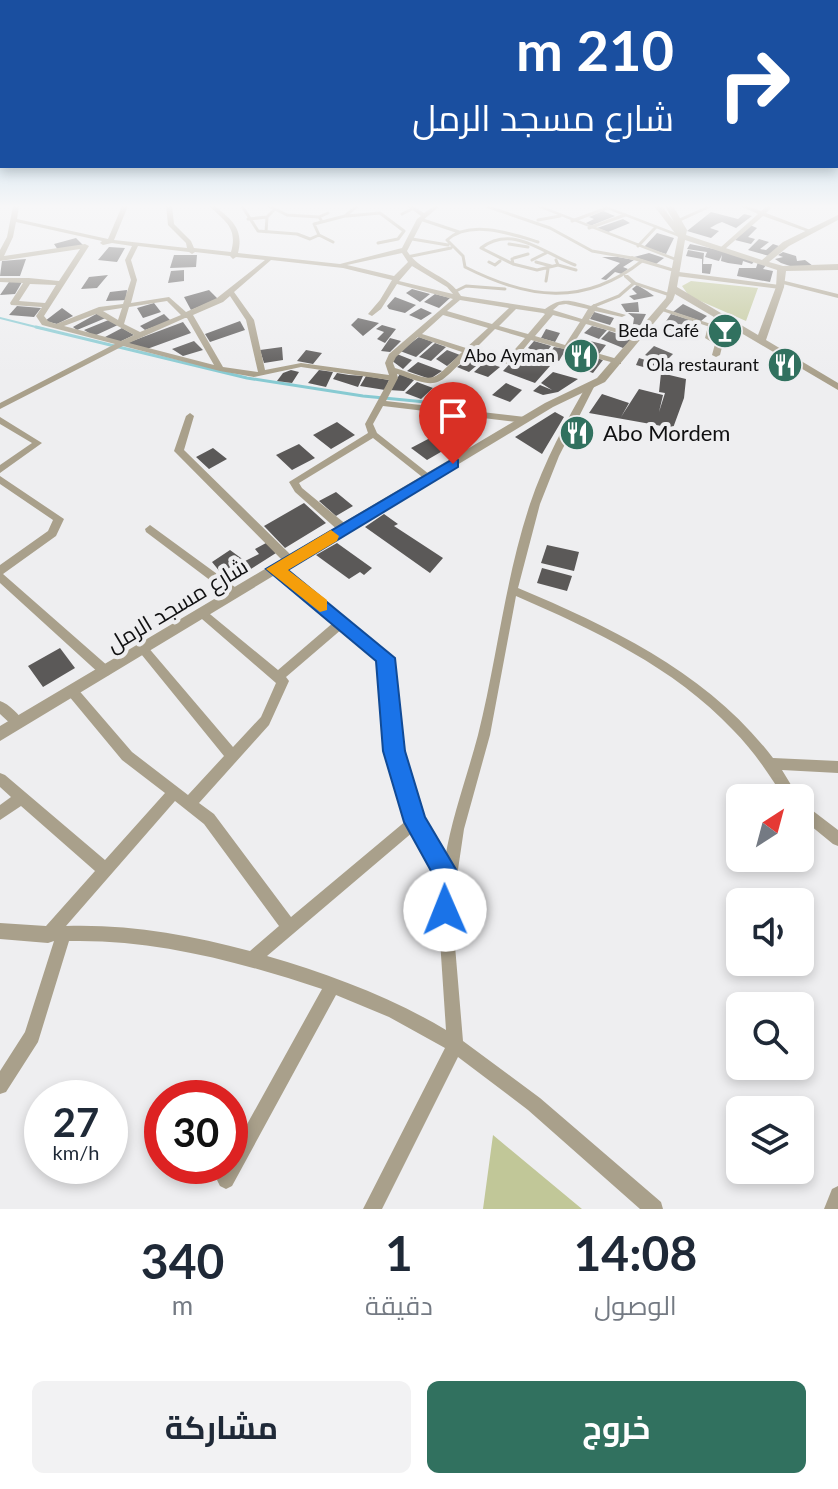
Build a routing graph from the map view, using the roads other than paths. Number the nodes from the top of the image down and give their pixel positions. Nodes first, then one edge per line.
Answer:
1 (74, 262) edge
2 (130, 262) edge
3 (266, 262) edge
4 (292, 262) edge
5 (360, 262) edge
6 (404, 262) edge
7 (414, 262) edge
8 (464, 262) edge
9 (489, 262) dead end
10 (498, 262) edge
11 (518, 262) edge
12 (538, 262) edge
13 (556, 262) edge
14 (563, 262) edge
15 (640, 262) edge
16 (649, 262) edge
17 (667, 262) edge
18 (678, 262) edge
19 (768, 262) edge
20 (337, 265) junction
21 (558, 265) junction
22 (835, 265) edge
23 (550, 267) junction
24 (531, 268) junction
25 (564, 268) junction
26 (677, 268) junction
27 (782, 269) junction
28 (542, 270) junction
29 (529, 275) dead end
30 (568, 275) dead end
31 (626, 276) junction
32 (538, 277) dead end
33 (0, 280) edge
34 (29, 280) junction
35 (397, 281) junction
36 (546, 281) dead end
37 (61, 283) junction
38 (634, 283) junction
39 (781, 285) junction
40 (510, 290) junction
41 (231, 292) junction
42 (672, 292) junction
43 (457, 294) junction
44 (838, 296) edge
45 (565, 298) junction
46 (129, 304) junction
47 (47, 305) junction
48 (515, 306) junction
49 (594, 306) junction
50 (661, 309) junction
51 (97, 311) junction
52 (442, 312) junction
53 (548, 312) junction
54 (372, 314) dead end
55 (187, 315) junction
56 (622, 315) dead end
57 (723, 317) junction
58 (585, 322) junction
59 (121, 323) junction
60 (55, 326) junction
61 (712, 326) junction
62 (495, 327) junction
63 (416, 334) junction
64 (139, 335) junction
65 (639, 337) junction
66 (532, 338) junction
67 (762, 339) junction
68 (118, 345) junction
69 (567, 348) junction
70 (469, 353) junction
71 (716, 355) dead end
72 (618, 362) junction
73 (220, 369) junction
74 (261, 371) junction
75 (394, 374) junction
76 (591, 385) junction
77 (838, 387) edge
78 (379, 403) junction
79 (0, 406) edge
80 (190, 416) dead end
81 (0, 420) edge
82 (525, 420) junction
83 (373, 434) junction
84 (0, 470) edge
85 (429, 478) junction
86 (0, 479) edge
87 (150, 529) dead end
88 (344, 529) junction
89 (290, 561) junction
90 (275, 569) junction
91 (0, 574) edge
92 (512, 590) junction
93 (235, 593) junction
94 (201, 613) junction
95 (342, 622) junction
96 (143, 649) junction
97 (105, 671) junction
98 (280, 675) junction
99 (72, 691) junction
100 (0, 706) edge
101 (18, 723) junction
102 (0, 734) edge
103 (233, 757) junction
104 (772, 764) junction
105 (838, 767) edge
106 (0, 779) edge
107 (784, 784) edge
108 (174, 793) junction
109 (21, 798) junction
110 (191, 802) junction
111 (0, 813) edge
112 (814, 819) edge
113 (415, 822) junction
114 (838, 839) edge
115 (105, 870) junction
116 (449, 878) junction
117 (289, 927) junction
118 (0, 931) edge
119 (55, 935) junction
120 (251, 960) junction
121 (332, 986) junction
122 (455, 1045) junction
123 (0, 1086) edge
124 (248, 1140) edge
125 (838, 1195) edge
126 (372, 1209) edge
127 (654, 1209) edge
128 (833, 1209) edge

1 - 37 street
2 - 46 street
3 - 41 street
4 - 20 street
5 - 20 street
6 - 35 street
7 - 43 street
8 - 40 lane
9 - 10 lane
11 - 24 lane
12 - 23 lane
13 - 21 lane
14 - 25 lane
15 - 31 lane
16 - 26 street
17 - 26 street
18 - 26 street, شارع مسجد الرمل
19 - 27 street
20 - 35 street
21 - 23 lane
21 - 25 lane
22 - 27 street
23 - 28 lane
23 - 36 lane
24 - 28 lane
24 - 29 lane
25 - 30 lane
26 - 39 street
26 - 42 street, شارع مسجد الرمل
27 - 39 street
28 - 32 lane
31 - 38 street
31 - 45 lane
33 - 34 street
34 - 37 street
34 - 47 street
35 - 43 street
35 - 54 street
37 - 47 street
38 - 42 street
38 - 49 lane
39 - 44 street
39 - 67 street
40 - 43 lane
40 - 45 lane
41 - 55 street
41 - 74 street
42 - 50 street, شارع مسجد الرمل
42 - 57 street
43 - 48 street
43 - 52 street
45 - 49 street
45 - 53 street
46 - 51 street
46 - 55 street
46 - 59 street
47 - 60 street
48 - 53 street
48 - 62 street
49 - 56 street
49 - 58 street
50 - 61 lane
50 - 65 street, شارع مسجد الرمل
51 - 59 street
51 - 60 street
52 - 62 street
52 - 63 street
53 - 58 street
53 - 66 street
55 - 64 street
55 - 73 street
57 - 61 street
57 - 67 street
58 - 65 street
58 - 69 street
59 - 64 street
60 - 68 street
61 - 71 street
62 - 66 street
62 - 70 street
63 - 70 street
63 - 75 street
64 - 68 street
65 - 72 street, شارع مسجد الرمل
66 - 69 street
66 - 70 street
67 - 77 street
68 - 73 street
68 - 79 street
69 - 72 street
70 - 75 street
72 - 76 street, شارع مسجد الرمل
73 - 74 street
74 - 75 street
75 - 78 street
76 - 82 street, شارع مسجد الرمل
76 - 92 street
78 - 82 street
78 - 83 street
80 - 89 street
81 - 84 street
82 - 85 street, شارع مسجد الرمل
83 - 85 street
83 - 88 street
85 - 88 street, شارع مسجد الرمل
86 - 91 street
87 - 93 street
88 - 89 street, شارع مسجد الرمل
89 - 90 street, شارع مسجد الرمل
90 - 93 street, شارع مسجد الرمل
90 - 95 street
91 - 97 street
92 - 104 street
92 - 116 street
93 - 94 street, شارع مسجد الرمل
94 - 96 street, شارع مسجد الرمل
94 - 98 street
95 - 98 street
95 - 113 street
96 - 97 street, شارع مسجد الرمل
96 - 103 street
97 - 99 street, شارع مسجد الرمل
98 - 103 street
99 - 101 street, شارع مسجد الرمل
99 - 108 street
100 - 101 street
101 - 102 street, شارع مسجد الرمل
103 - 110 street
104 - 105 street
104 - 107 street
106 - 109 street
108 - 110 street
108 - 115 street
109 - 111 street
109 - 115 street
110 - 117 street
112 - 114 street
113 - 116 street
113 - 117 street
115 - 119 street
116 - 122 street
117 - 120 street
118 - 119 street
119 - 120 street
119 - 123 street
120 - 121 street
121 - 122 street
121 - 124 street
122 - 126 street
122 - 127 street
125 - 128 street

